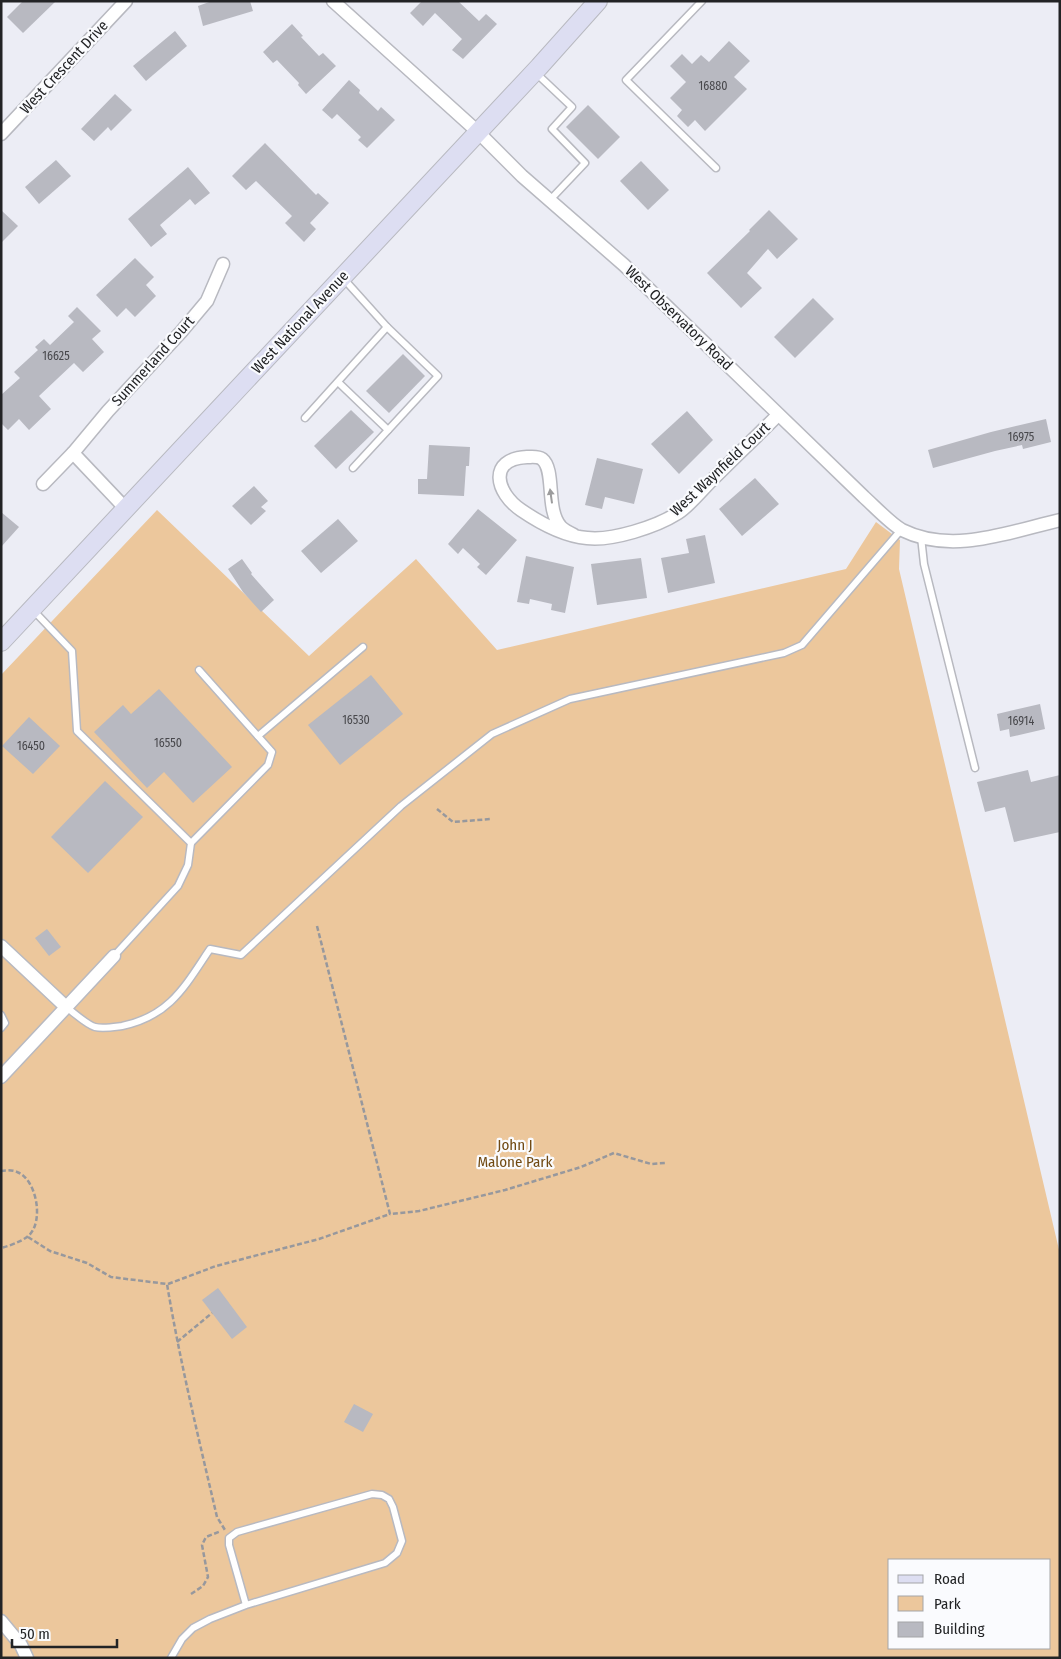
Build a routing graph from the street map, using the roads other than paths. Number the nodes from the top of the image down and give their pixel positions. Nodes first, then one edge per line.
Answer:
1 (126, 1) edge
2 (333, 1) edge
3 (598, 1) edge
4 (702, 1) edge
5 (535, 72) junction
6 (478, 132) junction
7 (1, 134) edge
8 (716, 168) dead end
9 (550, 200) junction
10 (223, 264) dead end
11 (342, 277) junction
12 (387, 327) junction
13 (338, 382) junction
14 (778, 414) junction
15 (305, 418) dead end
16 (388, 430) junction
17 (73, 453) junction
18 (353, 468) dead end
19 (43, 484) dead end
20 (126, 508) junction
21 (1060, 520) edge
22 (900, 530) junction
23 (574, 535) junction
24 (921, 537) junction
25 (32, 609) junction
26 (1, 642) edge
27 (363, 647) dead end
28 (199, 670) dead end
29 (258, 736) junction
30 (975, 768) dead end
31 (191, 843) junction
32 (1, 946) edge
33 (114, 956) joint
34 (66, 1007) junction
35 (1, 1015) edge
36 (1, 1028) edge
37 (1, 1077) edge
38 (246, 1605) junction
39 (1, 1621) edge
40 (27, 1658) edge
41 (171, 1658) edge

1 - 7 street, West Crescent Drive
2 - 6 street, West Observatory Road
3 - 5 main road, West National Avenue
4 - 8 lane
5 - 6 main road, West National Avenue
5 - 9 lane
6 - 9 street, West Observatory Road
6 - 11 main road, West National Avenue
9 - 14 street, West Observatory Road
10 - 17 street, Summerland Court
11 - 12 lane
11 - 20 main road, West National Avenue
12 - 13 lane
12 - 16 lane
13 - 15 lane
13 - 16 lane
14 - 22 street, West Observatory Road
14 - 23 street, West Waynfield Court
16 - 18 lane
17 - 19 street, Summerland Court
17 - 20 street
20 - 25 main road, West National Avenue
21 - 24 street, West Observatory Road
22 - 24 street, West Observatory Road
22 - 34 lane
23 -> 23 street, West Waynfield Court
24 - 30 lane
25 - 26 main road, West National Avenue
25 - 31 lane
27 - 29 lane
28 - 29 lane
29 - 31 lane
31 - 33 lane
32 - 34 street
33 - 34 street
34 - 37 street
35 - 36 lane
38 - 38 lane
38 - 41 lane
39 - 40 street

